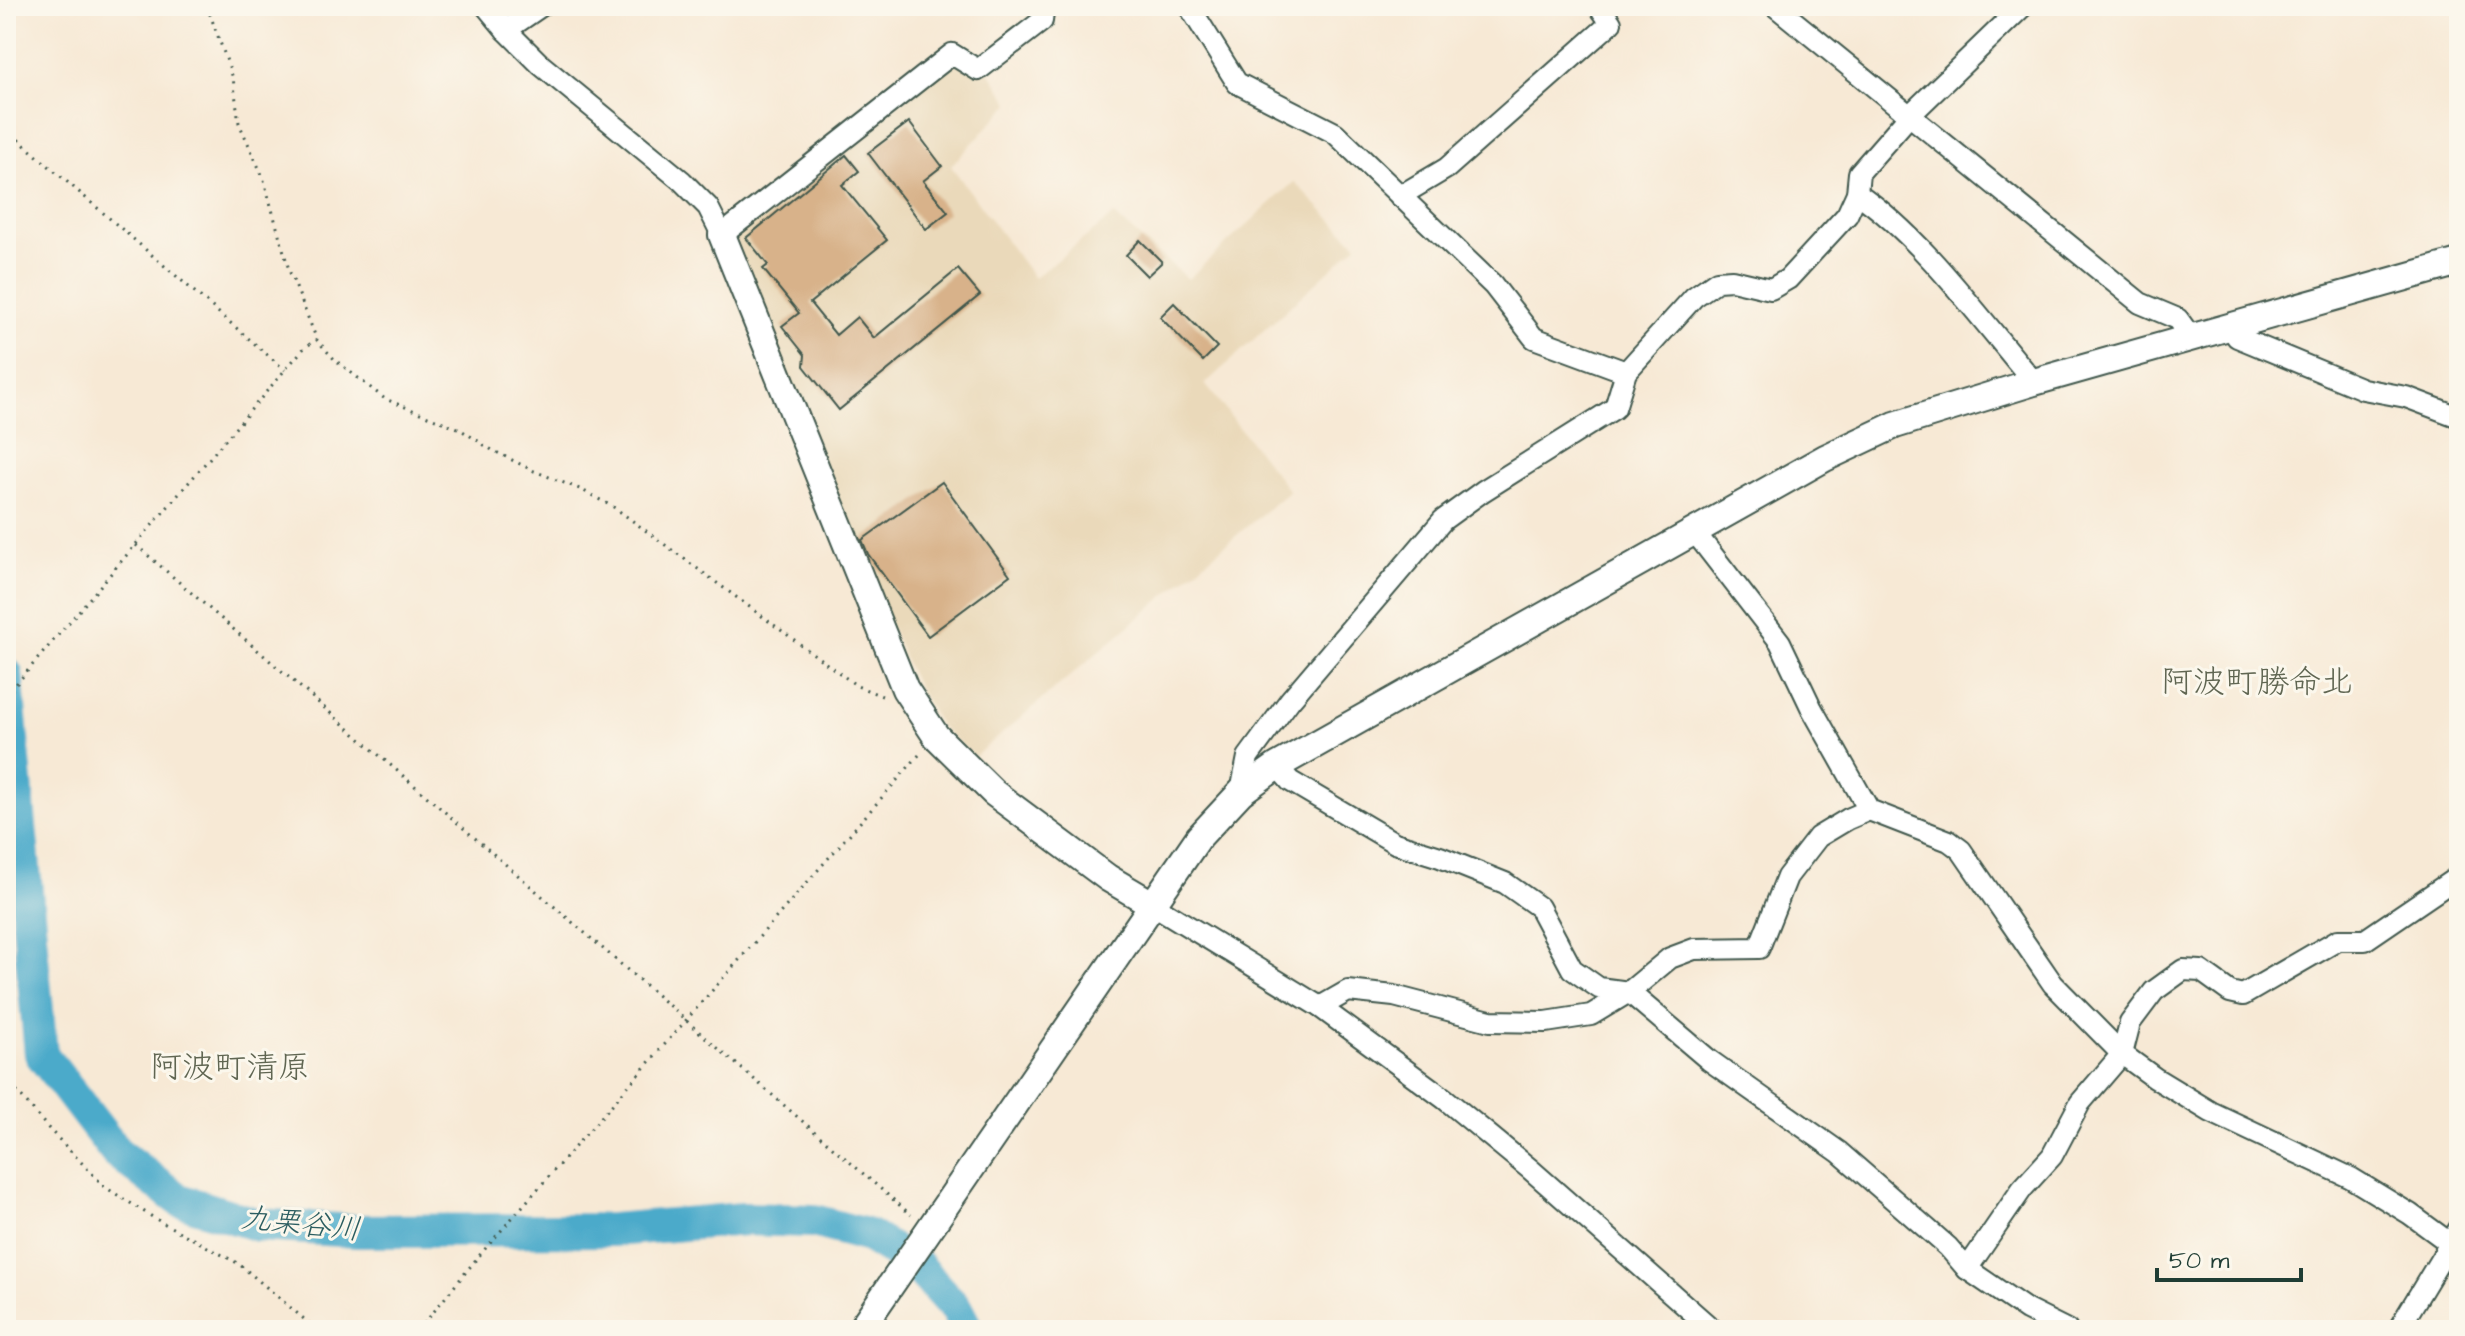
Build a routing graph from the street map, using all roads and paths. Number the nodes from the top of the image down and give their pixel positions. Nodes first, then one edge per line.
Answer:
1 (207, 6) edge
2 (486, 6) edge
3 (541, 6) edge
4 (1044, 6) edge
5 (1189, 6) edge
6 (1599, 6) edge
7 (1775, 6) edge
8 (2023, 6) edge
9 (506, 30) junction
10 (1908, 117) junction
11 (6, 129) edge
12 (1857, 193) junction
13 (1400, 196) junction
14 (722, 235) junction
15 (2459, 262) edge
16 (2231, 326) junction
17 (2191, 337) junction
18 (317, 340) junction
19 (285, 370) junction
20 (1626, 372) junction
21 (2034, 382) junction
22 (2459, 417) edge
23 (1694, 531) junction
24 (136, 545) junction
25 (905, 689) junction
26 (6, 696) edge
27 (936, 736) junction
28 (1277, 766) junction
29 (1241, 792) junction
30 (1869, 810) junction
31 (2459, 876) edge
32 (1152, 904) junction
33 (1629, 992) junction
34 (1320, 1007) junction
35 (686, 1021) junction
36 (2122, 1054) junction
37 (6, 1079) edge
38 (926, 1234) junction
39 (2455, 1236) edge
40 (1967, 1269) junction
41 (317, 1330) edge
42 (419, 1330) edge
43 (860, 1330) edge
44 (1713, 1330) edge
45 (2067, 1330) edge
46 (2398, 1330) edge

1 - 18 path
2 - 9 street
3 - 9 street
4 - 14 street
5 - 13 street
6 - 13 street
7 - 10 street
8 - 10 street
9 - 14 street
10 - 12 street
10 - 17 street
11 - 19 path
12 - 20 street
12 - 21 street
13 - 20 street
14 - 25 street
15 - 16 street
16 - 17 street
16 - 22 street
17 - 21 street
18 - 19 path
18 - 25 path
19 - 24 path
20 - 29 street
21 - 23 street
23 - 28 street
23 - 30 street
24 - 26 path
24 - 35 path
25 - 27 street
27 - 32 street
27 - 35 path
28 - 29 street
28 - 33 street
29 - 32 street
30 - 33 street
30 - 36 street
31 - 36 street
32 - 34 street
32 - 38 street
33 - 34 street
33 - 40 street
34 - 44 street
35 - 38 path
35 - 42 path
36 - 39 street
36 - 40 street
37 - 41 path
38 - 43 street
39 - 46 street
40 - 45 street

